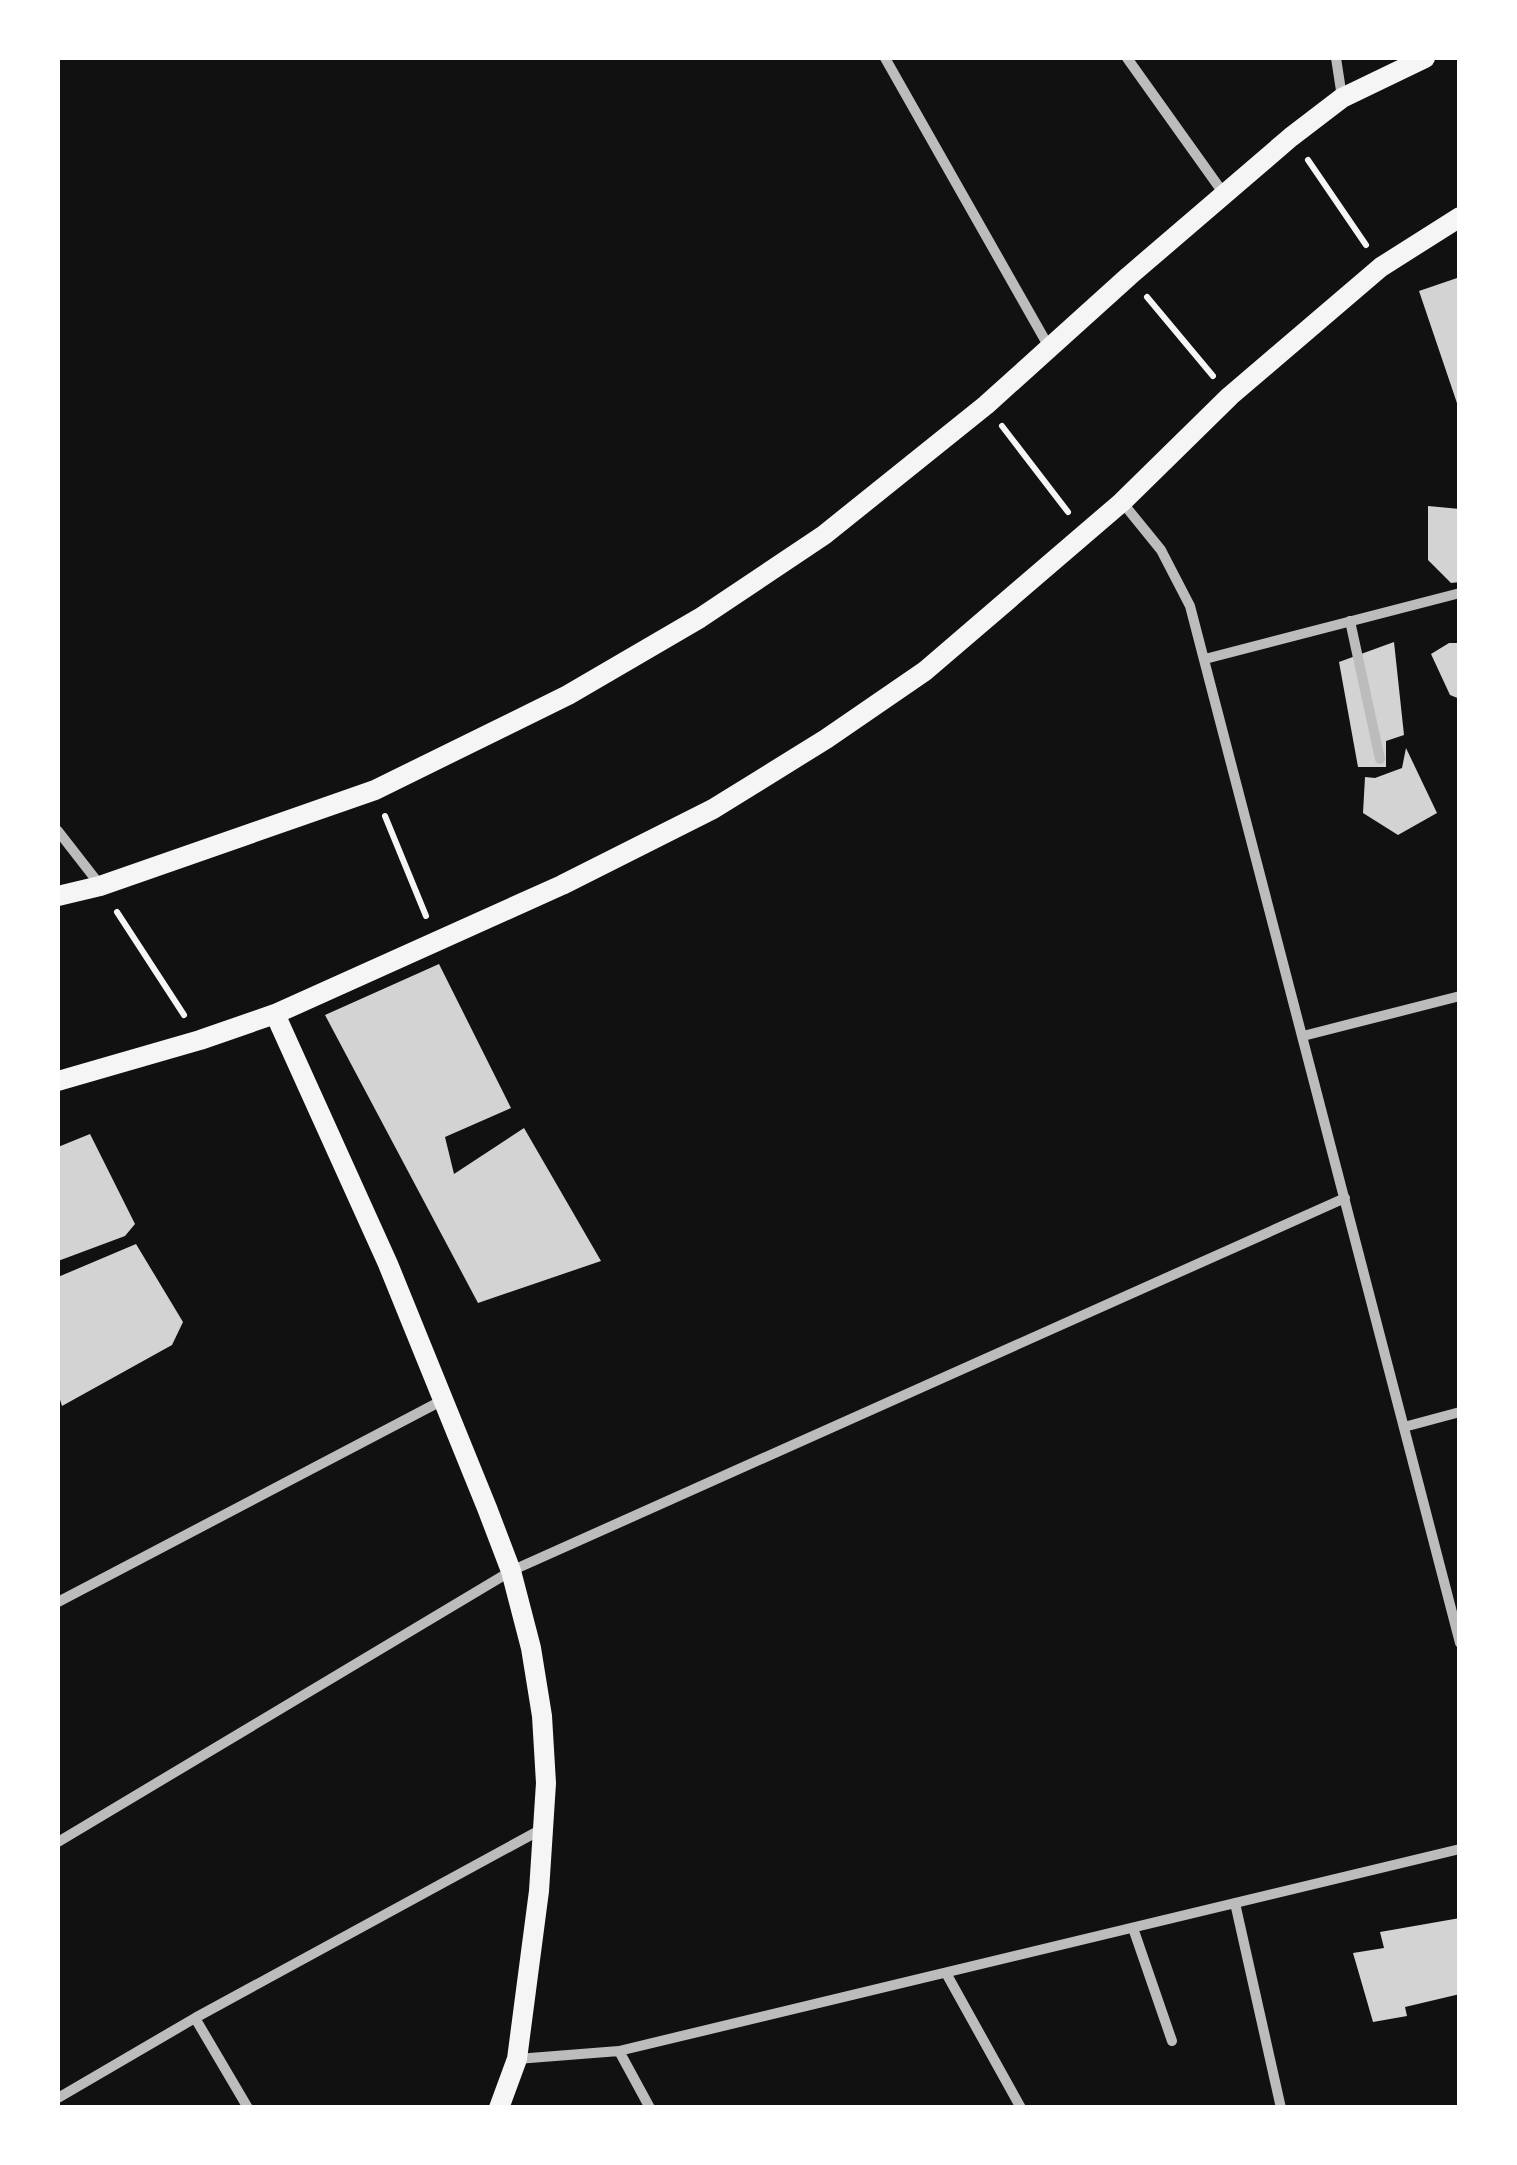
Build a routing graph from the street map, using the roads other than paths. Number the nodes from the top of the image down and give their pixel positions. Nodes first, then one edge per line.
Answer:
1 (884, 58) edge
2 (1127, 58) edge
3 (1336, 58) edge
4 (1425, 58) edge
5 (1342, 98) junction
6 (1224, 195) junction
7 (1460, 217) edge
8 (1050, 348) junction
9 (1122, 502) junction
10 (1460, 593) edge
11 (1350, 622) junction
12 (1205, 660) junction
13 (1380, 759) dead end
14 (58, 831) edge
15 (100, 886) junction
16 (58, 896) edge
17 (1460, 996) edge
18 (275, 1014) junction
19 (1303, 1036) junction
20 (58, 1081) edge
21 (1345, 1198) junction
22 (443, 1400) junction
23 (1460, 1412) edge
24 (1404, 1427) junction
25 (511, 1571) junction
26 (58, 1602) edge
27 (1460, 1642) edge
28 (543, 1828) junction
29 (58, 1842) edge
30 (1460, 1849) edge
31 (1235, 1903) junction
32 (1133, 1928) junction
33 (946, 1973) junction
34 (195, 2018) junction
35 (1172, 2041) dead end
36 (619, 2051) junction
37 (517, 2059) junction
38 (58, 2098) edge
39 (248, 2108) edge
40 (499, 2108) edge
41 (650, 2108) edge
42 (1021, 2108) edge
43 (1281, 2108) edge

1 - 8 street
2 - 6 street
3 - 5 street
4 - 5 main road
5 - 6 main road
6 - 8 main road
7 - 9 main road
8 - 15 main road
9 - 12 street
9 - 18 main road
10 - 11 street
11 - 12 street
11 - 13 street
12 - 19 street
14 - 15 street
15 - 16 main road
17 - 19 street
18 - 20 main road
18 - 22 main road
19 - 21 street
21 - 24 street
21 - 25 street
22 - 25 main road
22 - 26 street
23 - 24 street
24 - 27 street
25 - 28 main road
25 - 29 street
28 - 34 street
28 - 37 main road
30 - 31 street
31 - 32 street
31 - 43 street
32 - 33 street
32 - 35 street
33 - 36 street
33 - 42 street
34 - 38 street
34 - 39 street
36 - 37 street
36 - 41 street
37 - 40 main road

